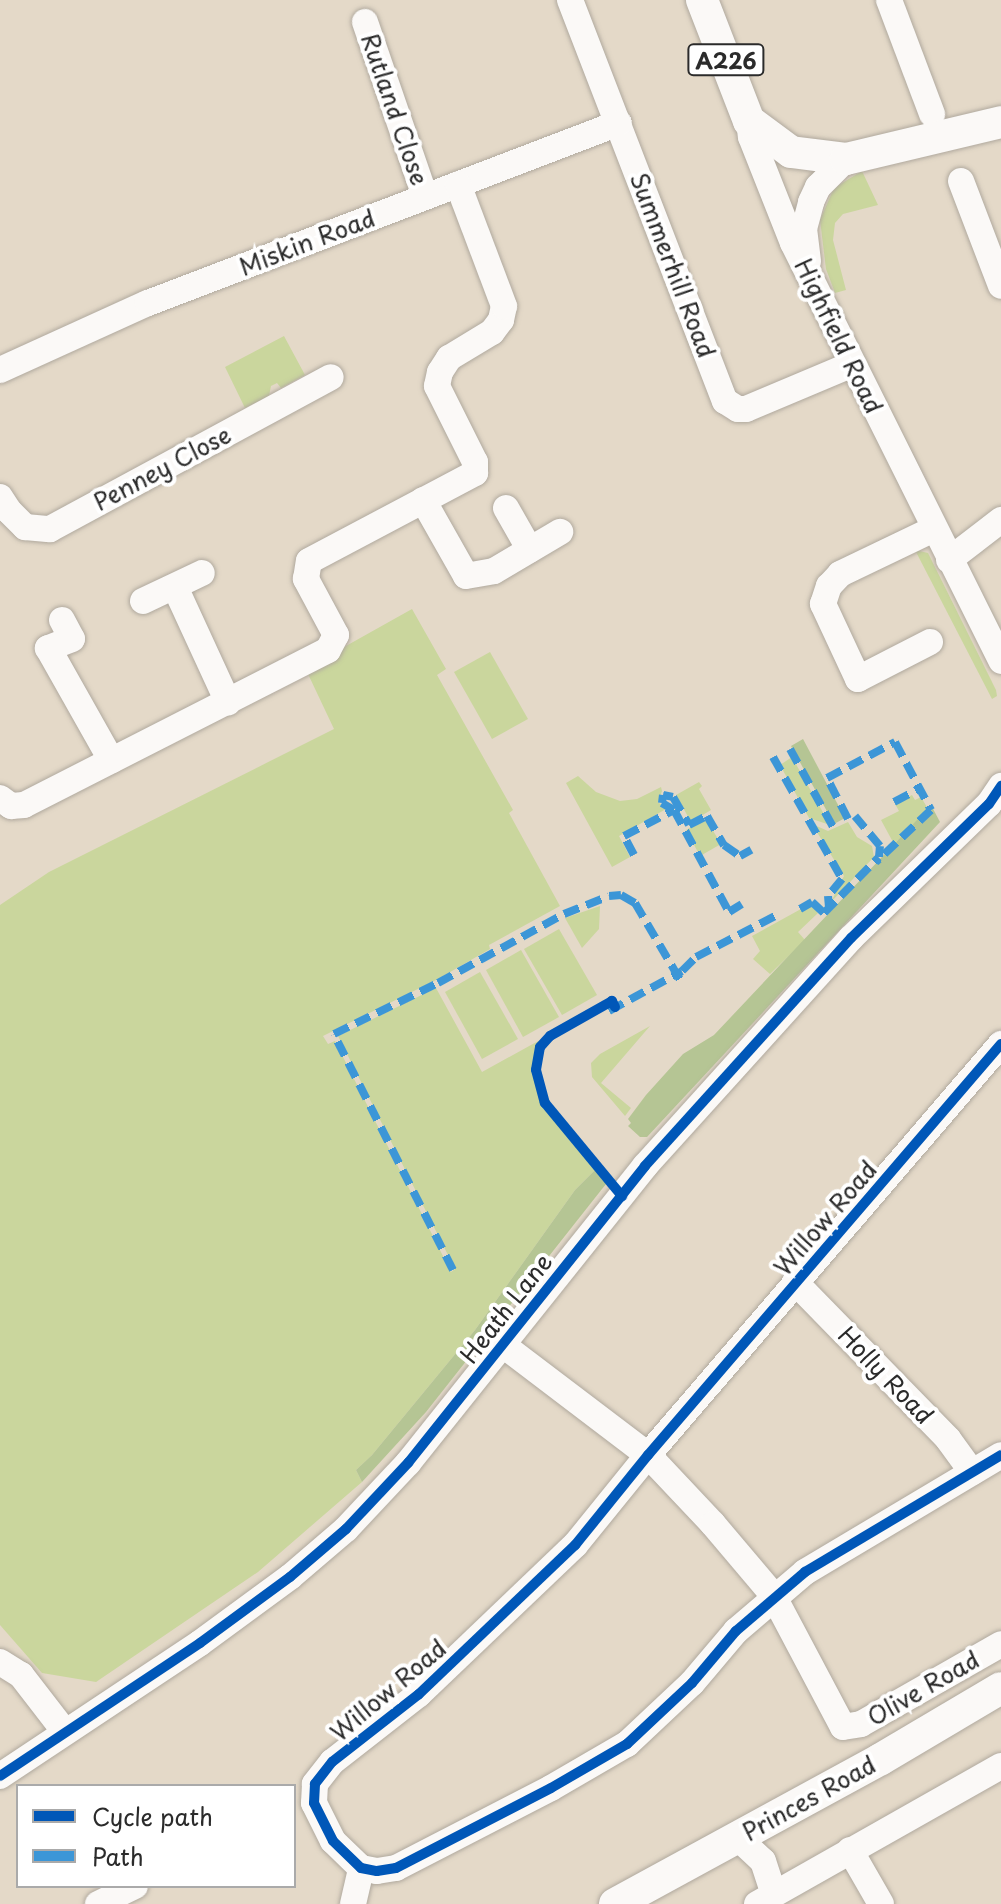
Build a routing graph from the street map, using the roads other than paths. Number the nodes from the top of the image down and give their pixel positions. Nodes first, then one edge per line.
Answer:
1 (570, 0) edge
2 (702, 0) edge
3 (889, 0) edge
4 (365, 22) dead end
5 (932, 114) dead end
6 (749, 121) junction
7 (1001, 122) edge
8 (619, 123) junction
9 (846, 159) junction
10 (961, 181) dead end
11 (458, 184) junction
12 (425, 196) junction
13 (809, 270) junction
14 (1001, 286) edge
15 (853, 364) junction
16 (0, 370) edge
17 (331, 377) dead end
18 (0, 497) edge
19 (423, 500) junction
20 (506, 508) dead end
21 (1001, 520) edge
22 (934, 529) junction
23 (560, 532) dead end
24 (530, 550) junction
25 (949, 560) junction
26 (202, 573) dead end
27 (175, 587) junction
28 (143, 601) dead end
29 (62, 620) dead end
30 (930, 642) dead end
31 (1001, 661) edge
32 (228, 702) junction
33 (111, 760) junction
34 (997, 796) edge
35 (0, 798) edge
36 (1001, 1044) edge
37 (795, 1282) junction
38 (503, 1345) junction
39 (648, 1455) junction
40 (1001, 1455) edge
41 (972, 1472) junction
42 (773, 1595) junction
43 (1001, 1644) edge
44 (0, 1662) edge
45 (1001, 1688) edge
46 (65, 1732) junction
47 (1001, 1766) edge
48 (0, 1776) edge
49 (737, 1837) junction
50 (850, 1850) junction
51 (361, 1868) junction
52 (131, 1888) edge
53 (766, 1899) edge
54 (98, 1904) edge
55 (353, 1904) edge
56 (615, 1904) edge
57 (881, 1904) edge

1 - 8 street, Summerhill Road
2 - 6 main road, Highfield Road / A226
3 - 5 street
4 - 12 street, Rutland Close
6 - 9 main road
6 - 13 street, Highfield Road
7 - 9 main road
8 - 11 street, Miskin Road
8 - 15 street, Summerhill Road
9 - 13 street
10 - 14 street
11 - 12 street, Miskin Road
11 - 19 street
12 - 16 street, Miskin Road
13 - 15 street, Highfield Road
15 - 22 street, Highfield Road
17 - 18 street, Penney Close
19 - 24 street
19 - 32 street
20 - 24 street
21 - 25 street
22 - 25 street, Highfield Road
22 - 30 street
23 - 24 street
25 - 31 street, Highfield Road
26 - 27 street
27 - 28 street
27 - 32 street
29 - 33 street
32 - 33 street
33 - 35 street
34 - 38 street, Heath Lane
36 - 37 street, Willow Road
37 - 39 street, Willow Road
37 - 41 street, Holly Road
38 - 39 street
38 - 46 street, Heath Lane
39 - 42 street
39 - 51 street, Willow Road
40 - 41 street
41 - 42 street
42 - 43 street, Olive Road
42 - 51 street
44 - 46 street
45 - 49 main road, Princes Road
46 - 48 street, Heath Lane
47 - 50 street
49 - 53 street
49 - 56 main road, Princes Road
50 - 53 street
50 - 57 street
51 - 55 street
52 - 54 street

